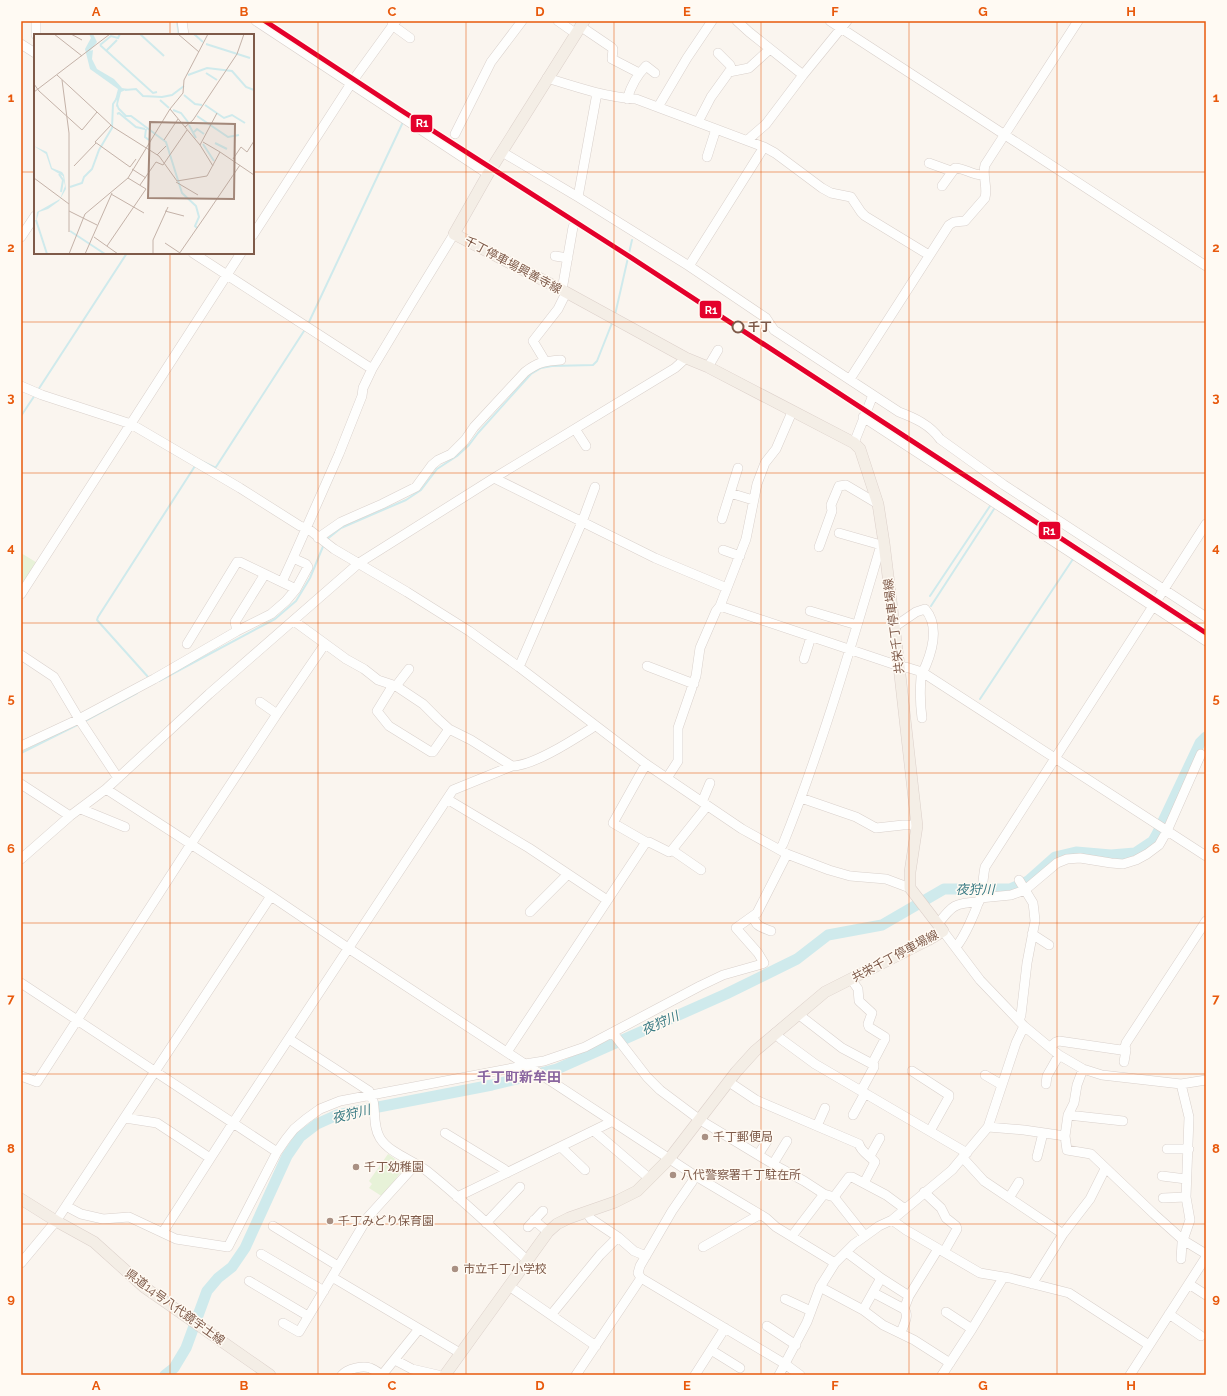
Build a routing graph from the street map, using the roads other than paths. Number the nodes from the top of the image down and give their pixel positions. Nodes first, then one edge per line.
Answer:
1 (36, 21) edge
2 (182, 21) edge
3 (256, 21) edge
4 (522, 21) edge
5 (558, 21) edge
6 (712, 21) edge
7 (737, 21) edge
8 (830, 21) edge
9 (1078, 21) edge
10 (394, 23) edge
11 (844, 24) edge
12 (580, 27) edge
13 (36, 34) edge
14 (184, 34) edge
15 (410, 38) dead end
16 (21, 44) edge
17 (770, 49) junction
18 (34, 52) edge
19 (718, 53) dead end
20 (732, 70) junction
21 (655, 72) dead end
22 (639, 73) junction
23 (803, 75) junction
24 (547, 78) junction
25 (351, 84) junction
26 (597, 93) junction
27 (627, 99) junction
28 (658, 107) junction
29 (698, 122) junction
30 (716, 129) junction
31 (455, 134) dead end
32 (1004, 135) junction
33 (748, 140) junction
34 (764, 147) junction
35 (502, 152) junction
36 (707, 157) dead end
37 (929, 163) dead end
38 (951, 171) junction
39 (488, 174) junction
40 (984, 175) junction
41 (942, 186) dead end
42 (578, 196) junction
43 (34, 218) edge
44 (573, 227) dead end
45 (254, 233) edge
46 (454, 234) junction
47 (21, 237) edge
48 (195, 254) edge
49 (240, 254) edge
50 (929, 255) junction
51 (555, 256) dead end
52 (568, 258) junction
53 (690, 266) junction
54 (1206, 266) edge
55 (227, 275) junction
56 (564, 292) junction
57 (718, 350) dead end
58 (686, 358) junction
59 (561, 360) dead end
60 (545, 361) junction
61 (708, 367) junction
62 (372, 369) junction
63 (850, 379) junction
64 (21, 386) edge
65 (873, 395) junction
66 (792, 412) junction
67 (863, 417) junction
68 (131, 424) junction
69 (575, 429) junction
70 (854, 443) junction
71 (586, 446) dead end
72 (738, 468) dead end
73 (494, 478) junction
74 (595, 487) dead end
75 (730, 493) junction
76 (753, 500) junction
77 (878, 504) junction
78 (722, 519) dead end
79 (582, 522) junction
80 (1206, 524) edge
81 (307, 528) junction
82 (839, 533) dead end
83 (323, 541) junction
84 (883, 544) junction
85 (819, 547) dead end
86 (723, 550) dead end
87 (740, 556) junction
88 (293, 558) junction
89 (359, 563) junction
90 (265, 574) junction
91 (282, 582) junction
92 (727, 588) junction
93 (296, 589) junction
94 (1164, 590) junction
95 (21, 594) edge
96 (720, 606) junction
97 (1153, 606) junction
98 (810, 610) dead end
99 (1206, 617) edge
100 (294, 621) junction
101 (857, 625) junction
102 (894, 627) junction
103 (237, 631) junction
104 (811, 637) junction
105 (1206, 640) edge
106 (187, 644) dead end
107 (325, 644) junction
108 (849, 650) junction
109 (21, 655) edge
110 (804, 659) dead end
111 (647, 666) dead end
112 (899, 666) junction
113 (519, 667) junction
114 (409, 668) dead end
115 (922, 672) junction
116 (694, 684) junction
117 (395, 685) junction
118 (260, 702) dead end
119 (277, 714) junction
120 (922, 718) dead end
121 (81, 722) junction
122 (595, 726) junction
123 (449, 729) junction
124 (21, 746) edge
125 (1201, 754) dead end
126 (1056, 757) junction
127 (646, 764) junction
128 (512, 766) junction
129 (118, 778) junction
130 (668, 778) junction
131 (710, 783) dead end
132 (21, 784) edge
133 (106, 789) junction
134 (446, 798) junction
135 (801, 798) junction
136 (705, 804) junction
137 (81, 809) junction
138 (70, 816) junction
139 (916, 825) junction
140 (125, 827) dead end
141 (1166, 831) junction
142 (646, 842) junction
143 (191, 844) junction
144 (672, 850) junction
145 (784, 851) junction
146 (1206, 856) edge
147 (21, 860) edge
148 (701, 870) dead end
149 (567, 875) junction
150 (1022, 885) junction
151 (913, 891) junction
152 (271, 896) junction
153 (980, 898) junction
154 (607, 900) junction
155 (530, 912) dead end
156 (753, 916) junction
157 (1206, 921) edge
158 (941, 928) junction
159 (771, 931) dead end
160 (1032, 934) junction
161 (1049, 945) dead end
162 (956, 947) junction
163 (348, 948) junction
164 (851, 979) junction
165 (21, 983) edge
166 (798, 1014) junction
167 (77, 1019) junction
168 (1022, 1023) junction
169 (775, 1033) junction
170 (614, 1034) junction
171 (289, 1039) junction
172 (1050, 1047) junction
173 (1125, 1047) junction
174 (507, 1052) junction
175 (1059, 1055) junction
176 (1124, 1062) dead end
177 (526, 1065) junction
178 (874, 1065) junction
179 (1083, 1069) junction
180 (156, 1071) junction
181 (912, 1071) dead end
182 (984, 1074) dead end
183 (21, 1076) edge
184 (1206, 1080) edge
185 (729, 1082) junction
186 (1046, 1084) dead end
187 (1181, 1084) junction
188 (1002, 1085) junction
189 (863, 1092) junction
190 (372, 1096) junction
191 (825, 1108) dead end
192 (853, 1115) dead end
193 (1068, 1115) junction
194 (124, 1118) junction
195 (700, 1120) junction
196 (1123, 1121) dead end
197 (611, 1122) junction
198 (233, 1123) junction
199 (817, 1126) junction
200 (988, 1127) junction
201 (594, 1131) junction
202 (930, 1131) junction
203 (445, 1133) dead end
204 (1042, 1133) junction
205 (1065, 1136) junction
206 (880, 1138) dead end
207 (767, 1140) dead end
208 (787, 1141) dead end
209 (561, 1147) junction
210 (1167, 1149) dead end
211 (1189, 1149) junction
212 (277, 1152) junction
213 (758, 1155) junction
214 (870, 1156) junction
215 (965, 1156) junction
216 (1037, 1157) dead end
217 (210, 1158) junction
218 (669, 1159) junction
219 (416, 1164) junction
220 (773, 1164) junction
221 (1105, 1169) junction
222 (585, 1170) dead end
223 (507, 1173) junction
224 (1162, 1176) dead end
225 (694, 1177) junction
226 (650, 1179) junction
227 (1186, 1179) junction
228 (1019, 1182) dead end
229 (864, 1183) junction
230 (520, 1187) dead end
231 (924, 1192) junction
232 (824, 1194) junction
233 (457, 1197) junction
234 (834, 1197) junction
235 (1186, 1197) junction
236 (1009, 1198) junction
237 (1163, 1198) dead end
238 (21, 1199) edge
239 (66, 1206) junction
240 (906, 1208) junction
241 (543, 1211) dead end
242 (586, 1212) junction
243 (759, 1215) junction
244 (534, 1220) junction
245 (892, 1220) junction
246 (56, 1221) junction
247 (486, 1223) junction
248 (273, 1226) dead end
249 (528, 1227) dead end
250 (163, 1232) junction
251 (548, 1232) junction
252 (1063, 1234) junction
253 (792, 1236) junction
254 (865, 1236) junction
255 (618, 1237) junction
256 (1183, 1240) junction
257 (703, 1247) dead end
258 (941, 1250) junction
259 (846, 1252) junction
260 (261, 1254) dead end
261 (1206, 1254) edge
262 (646, 1256) junction
263 (1206, 1257) edge
264 (1181, 1259) dead end
265 (527, 1260) junction
266 (21, 1263) edge
267 (835, 1263) junction
268 (338, 1266) junction
269 (332, 1277) junction
270 (641, 1278) junction
271 (881, 1278) junction
272 (1003, 1278) junction
273 (249, 1281) dead end
274 (1032, 1284) junction
275 (1189, 1284) junction
276 (509, 1286) junction
277 (820, 1287) junction
278 (324, 1292) junction
279 (874, 1293) junction
280 (1206, 1295) edge
281 (909, 1296) junction
282 (785, 1299) dead end
283 (904, 1309) junction
284 (863, 1310) junction
285 (811, 1311) junction
286 (946, 1312) dead end
287 (1169, 1314) junction
288 (551, 1315) junction
289 (308, 1316) junction
290 (283, 1323) dead end
291 (767, 1326) dead end
292 (725, 1328) junction
293 (419, 1329) junction
294 (972, 1329) junction
295 (900, 1333) junction
296 (1202, 1336) dead end
297 (796, 1345) junction
298 (1149, 1345) junction
299 (596, 1346) junction
300 (712, 1350) junction
301 (460, 1353) junction
302 (396, 1360) junction
303 (950, 1363) junction
304 (785, 1364) junction
305 (740, 1368) dead end
306 (270, 1375) edge
307 (342, 1375) edge
308 (382, 1375) edge
309 (444, 1375) edge
310 (576, 1375) edge
311 (695, 1375) edge
312 (779, 1375) edge
313 (800, 1375) edge
314 (942, 1375) edge
315 (1130, 1375) edge

1 - 13 street
2 - 14 street
3 - 25 street
4 - 31 street
5 - 12 street
6 - 28 street
7 - 17 street
8 - 11 street
9 - 32 street
10 - 15 street
10 - 25 street
11 - 23 street
11 - 32 street
12 - 22 street
12 - 24 main road, 千丁停車場興善寺線
16 - 18 street
17 - 20 street
17 - 23 street
19 - 20 street
20 - 29 street
21 - 22 street
22 - 27 street
23 - 33 street
24 - 26 street
24 - 35 main road, 千丁停車場興善寺線
25 - 39 street
25 - 45 street
26 - 27 street
26 - 42 street
27 - 28 street
28 - 29 street
29 - 30 street
30 - 33 street
30 - 36 street
32 - 40 street
32 - 54 street
33 - 34 street
34 - 50 street
34 - 53 street
35 - 39 main road, 千丁停車場興善寺線
35 - 42 street
37 - 38 street
38 - 40 street
38 - 41 street
39 - 46 main road, 千丁停車場興善寺線
40 - 50 street
42 - 53 street
43 - 47 street
44 - 52 street
46 - 56 main road, 千丁停車場興善寺線
46 - 62 street
48 - 55 street
49 - 55 street
50 - 63 street
51 - 52 street
52 - 56 street
53 - 63 street
55 - 62 street
55 - 68 street
56 - 58 main road, 千丁停車場興善寺線
56 - 60 street
57 - 61 street
58 - 61 main road
58 - 69 street
59 - 60 street
60 - 83 street
61 - 66 main road
62 - 81 street
63 - 65 street
64 - 68 street
65 - 67 street
65 - 94 street
66 - 70 main road
66 - 76 street
67 - 70 street
67 - 97 street
68 - 81 street
68 - 95 street
69 - 71 street
69 - 73 street
70 - 77 main road, 共栄千丁停車場線
72 - 75 street
73 - 79 street
73 - 89 street
74 - 79 street
75 - 76 street
75 - 78 street
76 - 87 street
77 - 84 main road, 共栄千丁停車場線
77 - 85 street
79 - 92 street
79 - 113 street
80 - 94 street
81 - 83 street
81 - 88 street
82 - 84 street
83 - 89 street
84 - 101 street
84 - 102 main road, 共栄千丁停車場線
86 - 87 street
87 - 92 street
88 - 91 street
88 - 93 street
89 - 100 street
89 - 113 street
90 - 91 street
90 - 103 street
90 - 106 street
91 - 93 street
92 - 96 street
93 - 103 street
94 - 97 street
94 - 99 street
96 - 104 street
96 - 116 street
97 - 105 street
97 - 126 street
98 - 101 street
100 - 107 street
100 - 129 street
101 - 108 street
102 - 112 main road, 共栄千丁停車場線
102 - 115 street
103 - 121 street
104 - 108 street
104 - 110 street
107 - 117 street
107 - 119 street
108 - 112 street
108 - 135 street
109 - 121 street
111 - 116 street
112 - 115 street
112 - 139 main road, 共栄千丁停車場線
113 - 122 street
114 - 117 street
115 - 120 street
115 - 126 street
116 - 130 street
117 - 123 street
117 - 123 street
118 - 119 street
119 - 143 street
121 - 124 street
121 - 129 street
122 - 127 street
122 - 128 street
123 - 128 street
125 - 141 street
126 - 141 street
126 - 153 street
127 - 130 street
127 - 142 street
128 - 134 street
129 - 133 street
130 - 136 street
131 - 136 street
132 - 138 street
133 - 137 street
133 - 143 street
134 - 149 street
134 - 163 street
135 - 139 street
135 - 145 street
136 - 144 street
136 - 145 street
137 - 138 street
137 - 140 street
138 - 147 street
139 - 151 main road, 共栄千丁停車場線
141 - 146 street
141 - 150 street
142 - 144 street
142 - 154 street
143 - 152 street
143 - 167 street
144 - 148 street
145 - 151 street
145 - 156 street
149 - 154 street
149 - 155 street
150 - 153 street
150 - 160 street
151 - 158 main road, 共栄千丁停車場線
152 - 163 street
152 - 180 street
153 - 158 street
153 - 162 street
154 - 174 street
156 - 159 street
156 - 170 street
157 - 173 street
158 - 162 street
158 - 164 main road, 共栄千丁停車場線
160 - 161 street
160 - 168 street
162 - 168 street
163 - 171 street
163 - 174 street
164 - 166 main road, 共栄千丁停車場線
164 - 178 street
165 - 167 street
166 - 169 main road, 共栄千丁停車場線
166 - 178 street
167 - 180 street
167 - 183 street
168 - 172 street
168 - 188 street
169 - 185 main road, 共栄千丁停車場線
169 - 189 street
170 - 177 street
170 - 195 street
171 - 190 street
171 - 198 street
172 - 173 street
172 - 175 street
173 - 176 street
174 - 177 street
175 - 179 street
175 - 186 street
177 - 190 street
177 - 197 street
178 - 189 street
179 - 187 street
179 - 193 street
180 - 194 street
180 - 198 street
181 - 202 street
182 - 188 street
184 - 187 street
185 - 195 main road, 共栄千丁停車場線
185 - 199 street
187 - 211 street
188 - 200 street
189 - 192 street
189 - 202 street
190 - 212 street
190 - 219 street
191 - 199 street
193 - 196 street
193 - 205 street
194 - 217 street
194 - 239 street
195 - 213 street
195 - 218 main road, 共栄千丁停車場線
197 - 201 street
197 - 218 street
198 - 212 street
198 - 217 street
199 - 214 street
200 - 204 street
200 - 215 street
201 - 209 street
201 - 226 street
202 - 215 street
203 - 223 street
204 - 205 street
204 - 216 street
205 - 221 street
206 - 214 street
207 - 213 street
208 - 220 street
209 - 222 street
209 - 223 street
210 - 211 street
211 - 227 street
212 - 250 street
213 - 220 street
214 - 229 street
215 - 231 street
215 - 236 street
217 - 250 street
218 - 225 street
218 - 226 main road, 共栄千丁停車場線
219 - 233 street
219 - 268 street
220 - 232 street
221 - 252 street
221 - 256 street
223 - 233 street
224 - 227 street
225 - 243 street
225 - 262 street
226 - 242 main road, 共栄千丁停車場線
227 - 235 street
228 - 236 street
229 - 234 street
229 - 240 street
230 - 247 street
231 - 240 street
231 - 258 street
232 - 234 street
232 - 253 street
233 - 247 street
234 - 254 street
235 - 237 street
235 - 256 street
236 - 252 street
238 - 246 main road, 県道14号八代鏡宇土線
239 - 246 street
239 - 250 street
240 - 245 street
241 - 244 street
242 - 251 main road, 共栄千丁停車場線
242 - 255 street
243 - 253 street
243 - 257 street
244 - 249 street
244 - 251 street
245 - 254 street
245 - 258 street
246 - 266 street
246 - 306 main road, 県道14号八代鏡宇土線
247 - 265 street
248 - 268 street
251 - 265 main road, 共栄千丁停車場線
252 - 274 street
253 - 267 street
254 - 259 street
255 - 262 street
255 - 288 street
256 - 261 street
256 - 264 street
258 - 272 street
258 - 281 street
259 - 267 street
259 - 271 street
260 - 278 street
262 - 270 street
263 - 275 street
265 - 276 main road, 共栄千丁停車場線
267 - 277 street
268 - 269 street
269 - 278 street
269 - 293 street
270 - 292 street
270 - 299 street
271 - 279 street
271 - 281 street
272 - 274 street
272 - 294 street
273 - 289 street
274 - 298 street
275 - 280 street
275 - 287 street
276 - 288 street
276 - 301 main road, 共栄千丁停車場線
277 - 284 street
277 - 285 street
278 - 289 street
279 - 283 street
279 - 284 street
281 - 283 street
282 - 285 street
283 - 295 street
284 - 295 street
285 - 297 street
286 - 294 street
287 - 296 street
287 - 298 street
288 - 299 street
289 - 290 street
291 - 297 street
292 - 300 street
292 - 304 street
293 - 301 street
293 - 302 street
294 - 303 street
295 - 303 street
297 - 304 street
298 - 315 street
299 - 310 street
300 - 305 street
300 - 311 street
301 - 309 main road, 共栄千丁停車場線
302 - 308 street
302 - 309 street
303 - 314 street
304 - 312 street
304 - 313 street
307 - 308 street

